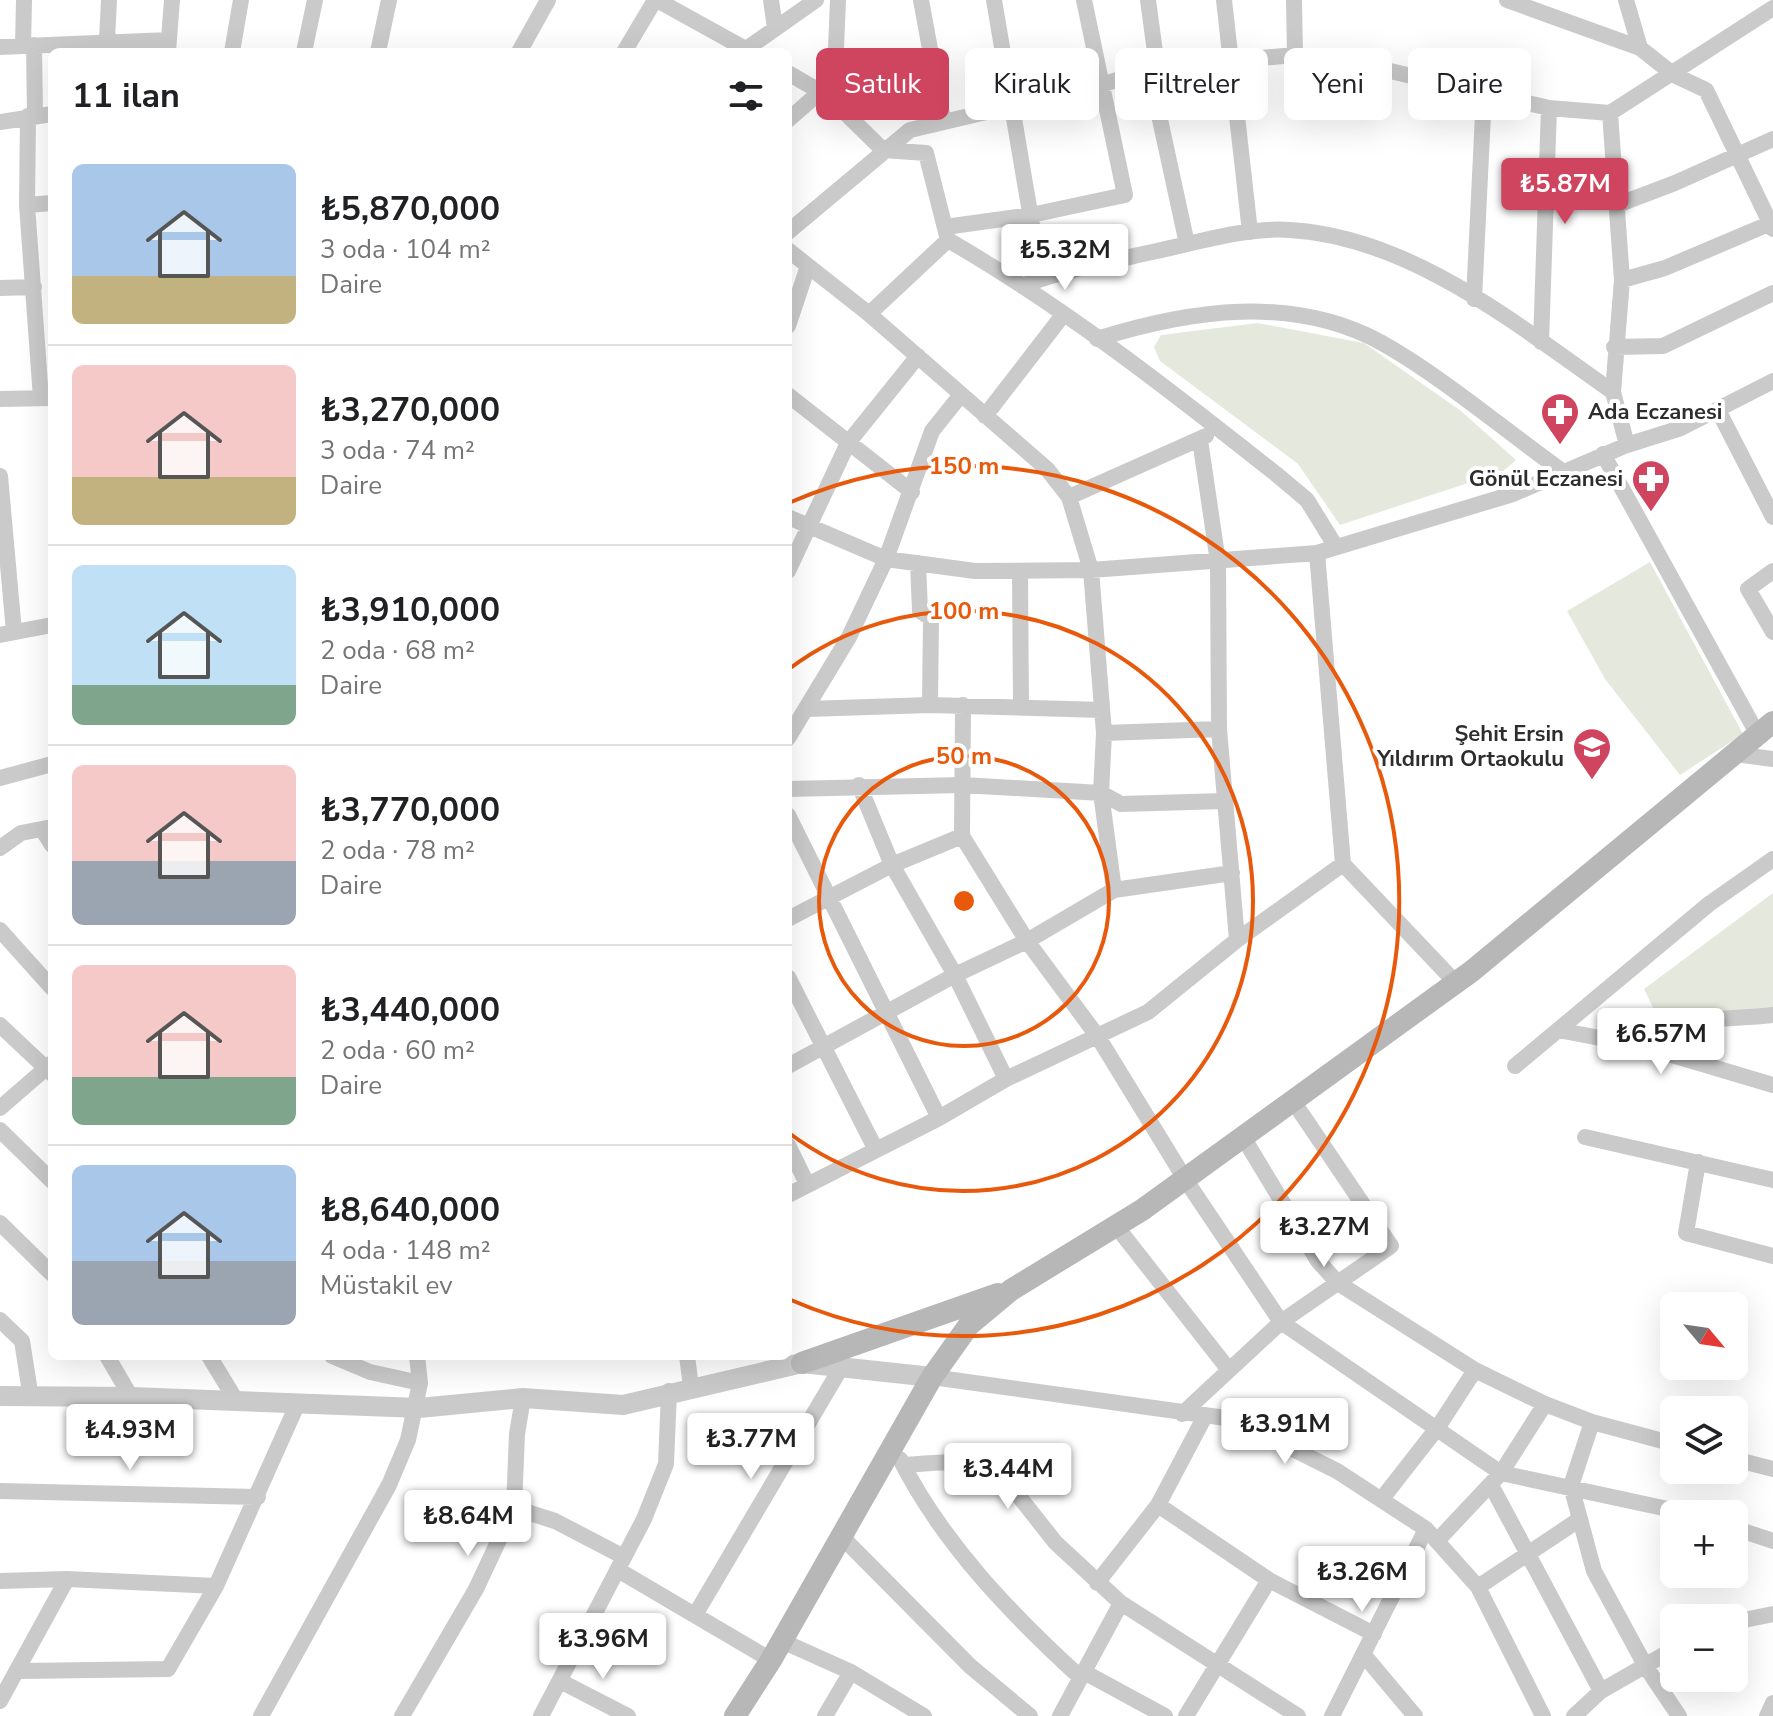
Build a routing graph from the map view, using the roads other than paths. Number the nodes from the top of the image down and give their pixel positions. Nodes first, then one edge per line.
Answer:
1 (24, 0) edge
2 (109, 0) edge
3 (172, 0) edge
4 (241, 0) edge
5 (315, 0) edge
6 (389, 0) edge
7 (656, 0) edge
8 (771, 0) edge
9 (816, 0) edge
10 (838, 0) edge
11 (921, 0) edge
12 (994, 0) edge
13 (1084, 0) edge
14 (1148, 0) edge
15 (1224, 0) edge
16 (1294, 0) edge
17 (1507, 0) edge
18 (1626, 0) edge
19 (545, 1) edge
20 (1773, 8) edge
21 (775, 28) junction
22 (107, 40) junction
23 (28, 46) junction
24 (168, 46) edge
25 (0, 47) edge
26 (233, 48) edge
27 (305, 48) edge
28 (379, 48) edge
29 (521, 48) edge
30 (626, 48) edge
31 (741, 48) edge
32 (750, 48) edge
33 (836, 48) edge
34 (930, 48) edge
35 (1003, 48) edge
36 (1152, 48) edge
37 (1227, 48) edge
38 (1295, 48) edge
39 (1640, 48) junction
40 (792, 75) edge
41 (1674, 75) junction
42 (1115, 80) edge
43 (1101, 85) junction
44 (816, 89) edge
45 (816, 100) edge
46 (1531, 104) edge
47 (1549, 108) junction
48 (1610, 113) junction
49 (38, 115) edge
50 (792, 117) edge
51 (851, 120) edge
52 (943, 120) edge
53 (1016, 120) edge
54 (1163, 120) edge
55 (1236, 120) edge
56 (1483, 120) edge
57 (0, 122) edge
58 (1773, 139) edge
59 (883, 150) junction
60 (1740, 154) junction
61 (48, 203) edge
62 (27, 205) junction
63 (1617, 205) junction
64 (1031, 215) junction
65 (1772, 226) edge
66 (792, 229) edge
67 (1250, 232) junction
68 (946, 233) junction
69 (1187, 244) junction
70 (792, 253) edge
71 (808, 266) junction
72 (1041, 278) junction
73 (1622, 280) junction
74 (1022, 286) junction
75 (34, 287) junction
76 (0, 288) edge
77 (1773, 293) edge
78 (1474, 299) junction
79 (792, 314) edge
80 (869, 314) junction
81 (1063, 315) junction
82 (1097, 339) junction
83 (1541, 342) junction
84 (1614, 347) junction
85 (918, 356) junction
86 (1772, 383) edge
87 (1613, 392) junction
88 (960, 396) junction
89 (46, 398) edge
90 (792, 398) edge
91 (0, 399) edge
92 (1718, 410) junction
93 (985, 416) junction
94 (1218, 428) junction
95 (1200, 440) junction
96 (848, 443) junction
97 (1627, 445) junction
98 (1603, 454) junction
99 (1562, 471) junction
100 (0, 476) edge
101 (912, 492) junction
102 (1069, 497) junction
103 (1773, 517) edge
104 (792, 519) edge
105 (807, 525) junction
106 (1336, 547) junction
107 (1317, 553) junction
108 (886, 559) junction
109 (792, 561) edge
110 (1218, 562) junction
111 (918, 563) junction
112 (1091, 570) junction
113 (1020, 571) junction
114 (1773, 571) edge
115 (48, 626) edge
116 (1773, 632) edge
117 (7, 634) edge
118 (930, 705) junction
119 (963, 705) junction
120 (1021, 706) junction
121 (807, 709) junction
122 (1102, 710) junction
123 (1766, 728) edge
124 (1219, 729) junction
125 (792, 732) edge
126 (1104, 733) junction
127 (1735, 754) junction
128 (1773, 759) edge
129 (48, 765) edge
130 (0, 778) edge
131 (859, 785) junction
132 (962, 785) junction
133 (792, 789) edge
134 (1101, 793) junction
135 (1224, 801) junction
136 (792, 824) edge
137 (47, 828) edge
138 (962, 836) junction
139 (0, 848) edge
140 (1773, 859) edge
141 (1343, 864) junction
142 (892, 865) junction
143 (1232, 873) junction
144 (1114, 890) junction
145 (827, 899) junction
146 (792, 917) edge
147 (0, 930) edge
148 (1237, 940) junction
149 (1027, 941) junction
150 (955, 975) junction
151 (1456, 983) junction
152 (48, 984) edge
153 (792, 985) edge
154 (885, 1015) junction
155 (1773, 1015) edge
156 (0, 1025) edge
157 (1558, 1030) junction
158 (1098, 1037) junction
159 (1642, 1046) junction
160 (823, 1048) junction
161 (792, 1064) edge
162 (1515, 1066) dead end
163 (48, 1067) edge
164 (48, 1071) edge
165 (1006, 1079) junction
166 (1773, 1085) edge
167 (1293, 1101) junction
168 (0, 1108) edge
169 (939, 1118) junction
170 (0, 1130) edge
171 (1243, 1137) junction
172 (1585, 1137) dead end
173 (875, 1148) junction
174 (792, 1153) edge
175 (1698, 1162) junction
176 (48, 1177) edge
177 (1185, 1179) junction
178 (1773, 1180) edge
179 (807, 1184) junction
180 (792, 1193) edge
181 (0, 1223) edge
182 (1116, 1226) junction
183 (1773, 1256) edge
184 (48, 1270) edge
185 (1338, 1283) junction
186 (1011, 1290) junction
187 (0, 1320) edge
188 (1281, 1322) junction
189 (109, 1360) edge
190 (211, 1360) edge
191 (342, 1360) edge
192 (417, 1360) edge
193 (688, 1360) edge
194 (802, 1363) junction
195 (842, 1366) junction
196 (1229, 1370) junction
197 (1475, 1370) junction
198 (932, 1377) junction
199 (420, 1383) junction
200 (691, 1387) junction
201 (669, 1391) junction
202 (0, 1396) edge
203 (131, 1397) junction
204 (31, 1398) junction
205 (523, 1398) junction
206 (237, 1402) junction
207 (1545, 1404) junction
208 (297, 1405) junction
209 (414, 1407) junction
210 (1182, 1414) junction
211 (1204, 1418) junction
212 (1592, 1422) junction
213 (1438, 1427) junction
214 (1660, 1440) edge
215 (892, 1444) junction
216 (1748, 1463) edge
217 (903, 1465) junction
218 (1773, 1469) edge
219 (1496, 1479) junction
220 (1571, 1486) junction
221 (0, 1491) edge
222 (258, 1497) junction
223 (1381, 1500) junction
224 (1158, 1505) junction
225 (1660, 1507) edge
226 (514, 1508) junction
227 (1580, 1519) junction
228 (1748, 1533) edge
229 (1432, 1535) junction
230 (841, 1536) junction
231 (1773, 1541) edge
232 (1528, 1555) junction
233 (621, 1563) junction
234 (67, 1579) junction
235 (1269, 1580) junction
236 (0, 1581) edge
237 (1097, 1583) junction
238 (216, 1586) junction
239 (1478, 1587) junction
240 (1121, 1603) junction
241 (1773, 1614) edge
242 (695, 1615) junction
243 (1748, 1619) edge
244 (1374, 1634) junction
245 (776, 1650) junction
246 (1363, 1654) junction
247 (1660, 1658) edge
248 (1215, 1666) junction
249 (1646, 1667) junction
250 (19, 1671) junction
251 (851, 1672) junction
252 (1082, 1675) junction
253 (560, 1681) junction
254 (1601, 1691) junction
255 (0, 1701) edge
256 (1773, 1703) edge
257 (261, 1716) edge
258 (402, 1716) edge
259 (541, 1716) edge
260 (628, 1716) edge
261 (735, 1716) edge
262 (825, 1716) edge
263 (924, 1716) edge
264 (1030, 1716) edge
265 (1060, 1716) edge
266 (1165, 1716) edge
267 (1186, 1716) edge
268 (1298, 1716) edge
269 (1332, 1716) edge
270 (1415, 1716) edge
271 (1543, 1716) edge
272 (1574, 1716) edge
273 (1679, 1716) edge
274 (1767, 1716) edge

1 - 23 street
2 - 22 street
3 - 24 street
4 - 26 street
5 - 27 street
6 - 28 street
7 - 30 street
7 - 31 street
8 - 21 street
9 - 21 street
10 - 33 street
11 - 34 street
12 - 35 street
13 - 43 street
14 - 36 street
15 - 37 street
16 - 38 street
17 - 39 street
18 - 39 street
19 - 29 street
20 - 41 street
21 - 32 street
22 - 23 street
22 - 24 street
23 - 25 street
23 - 49 street
39 - 41 street
40 - 44 street
41 - 48 street
41 - 60 street
42 - 43 street
43 - 64 street
45 - 50 street
46 - 47 street
47 - 48 street
47 - 83 street
48 - 63 street
49 - 57 street
49 - 62 street
51 - 59 street
52 - 59 street
53 - 64 street
54 - 69 street
55 - 67 street
56 - 78 street
58 - 60 street
59 - 66 street
59 - 68 street
60 - 63 street
60 - 65 street
61 - 62 street
62 - 75 street
63 - 73 street
64 - 68 street
64 - 72 street
65 - 73 street
67 - 69 street
67 - 78 street
68 - 74 street
68 - 80 street
69 - 72 street
70 - 71 street
71 - 79 street
71 - 80 street
72 - 74 street
73 - 84 street
74 - 81 street
75 - 76 street
75 - 89 street
77 - 84 street
78 - 83 street
80 - 85 street
81 - 82 street
81 - 93 street
82 - 94 street
82 - 99 street
83 - 87 street
84 - 87 street
85 - 88 street
85 - 96 street
86 - 92 street
87 - 97 street
88 - 93 street
88 - 101 street
89 - 91 street
90 - 96 street
92 - 97 street
92 - 103 street
93 - 102 street
94 - 95 street
94 - 106 street
95 - 102 street
95 - 110 street
96 - 101 street
96 - 105 street
97 - 98 street
98 - 99 street
98 - 123 street
99 - 106 street
100 - 117 street
101 - 108 street
102 - 112 street
104 - 105 street
105 - 108 street
105 - 109 street
106 - 107 street
107 - 110 street
107 - 141 street
108 - 111 street
108 - 121 street
110 - 112 street
110 - 124 street
111 - 113 street
111 - 118 street
112 - 113 street
112 - 122 street
113 - 120 street
114 - 116 street
115 - 117 street
118 - 119 street
118 - 121 street
119 - 120 street
119 - 132 street
120 - 122 street
121 - 125 street
122 - 126 street
123 - 127 main road
124 - 126 street
124 - 135 street
126 - 134 street
127 - 128 street
127 - 151 main road
129 - 130 street
131 - 132 street
131 - 133 street
131 - 142 street
132 - 134 street
132 - 138 street
134 - 135 street
134 - 144 street
135 - 143 street
136 - 145 street
137 - 139 street
138 - 142 street
138 - 149 street
140 - 157 street
141 - 148 street
141 - 151 street
142 - 145 street
142 - 150 street
143 - 144 street
143 - 148 street
144 - 149 street
145 - 146 street
145 - 154 street
147 - 152 street
148 - 158 street
149 - 150 street
149 - 158 street
150 - 154 street
150 - 165 street
151 - 167 main road
153 - 160 street
154 - 160 street
154 - 169 street
155 - 159 street
156 - 163 street
157 - 159 street
157 - 162 street
158 - 165 street
158 - 177 street
159 - 166 street
160 - 161 street
160 - 173 street
164 - 168 street
165 - 169 street
167 - 171 main road
167 - 185 street
169 - 173 street
170 - 176 street
171 - 177 main road
171 - 185 street
172 - 175 street
173 - 179 street
174 - 179 street
175 - 178 street
175 - 183 street
177 - 182 main road
177 - 188 street
179 - 180 street
181 - 184 street
182 - 186 main road
182 - 196 street
185 - 188 street
185 - 197 street
186 - 194 main road
186 - 198 main road
187 - 204 street
188 - 196 street
188 - 213 street
189 - 203 street
190 - 206 street
191 - 199 street
192 - 199 street
193 - 200 street
194 - 195 street
194 - 200 street
195 - 198 street
195 - 242 street
196 - 210 street
197 - 207 street
197 - 213 street
198 - 210 street
198 - 215 main road
199 - 209 street
200 - 201 street
201 - 205 street
201 - 233 street
202 - 204 street
203 - 204 street
203 - 206 street
205 - 209 street
205 - 226 street
206 - 208 street
207 - 212 street
207 - 219 street
208 - 209 street
208 - 222 street
209 - 257 street
210 - 211 street
211 - 223 street
211 - 224 street
212 - 214 street
212 - 220 street
213 - 219 street
213 - 223 street
215 - 217 street
215 - 230 main road
216 - 218 street
217 - 237 street
217 - 252 street
219 - 220 street
219 - 229 street
219 - 232 street
220 - 225 street
220 - 227 street
221 - 222 street
222 - 238 street
223 - 229 street
224 - 235 street
224 - 237 street
226 - 233 street
226 - 258 street
227 - 232 street
227 - 249 street
228 - 231 street
229 - 239 street
229 - 244 street
230 - 245 main road
230 - 264 street
232 - 239 street
232 - 254 street
233 - 242 street
233 - 253 street
234 - 236 street
234 - 238 street
234 - 250 street
235 - 244 street
235 - 248 street
237 - 240 street
238 - 250 street
239 - 271 street
240 - 248 street
240 - 252 street
241 - 243 street
242 - 245 street
244 - 246 street
245 - 251 street
245 - 261 main road
246 - 269 street
246 - 270 street
247 - 249 street
248 - 267 street
248 - 268 street
249 - 254 street
249 - 273 street
250 - 255 street
251 - 262 street
251 - 263 street
252 - 265 street
252 - 266 street
253 - 259 street
253 - 260 street
254 - 272 street
256 - 274 street

